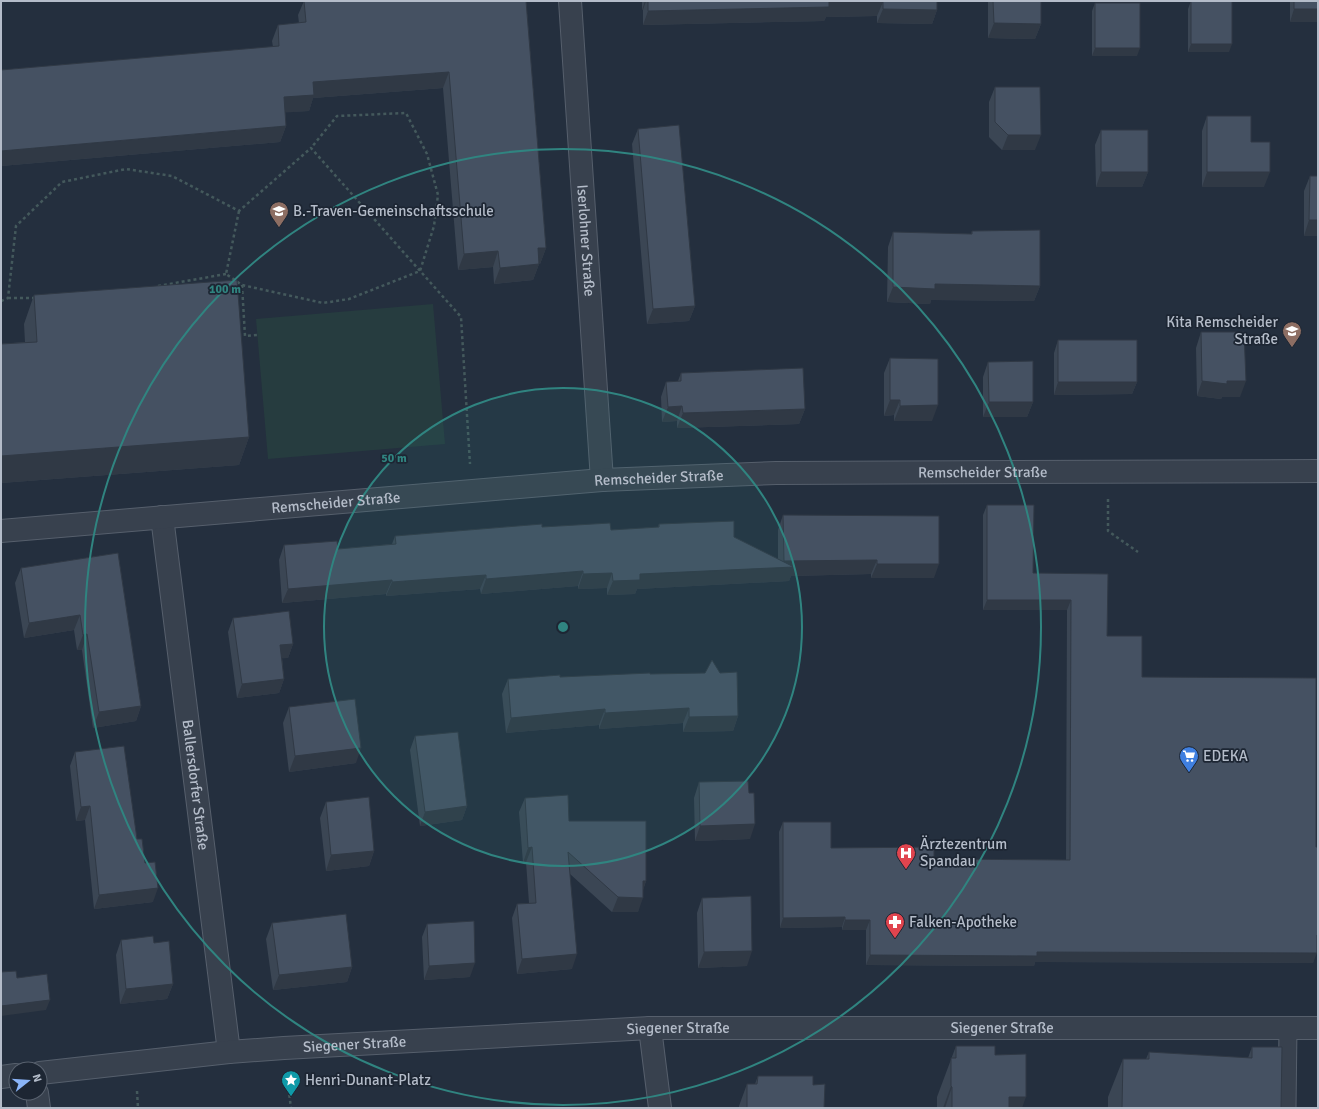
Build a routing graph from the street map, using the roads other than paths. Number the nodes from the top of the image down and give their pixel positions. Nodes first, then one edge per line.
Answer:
1 (570, 1) edge
2 (1318, 471) edge
3 (602, 480) junction
4 (162, 517) junction
5 (1, 531) edge
6 (650, 1028) junction
7 (1288, 1028) junction
8 (1318, 1028) edge
9 (229, 1052) junction
10 (48, 1072) edge
11 (660, 1108) edge
12 (1287, 1108) edge

1 - 3 street, Iserlohner Straße
2 - 3 street, Remscheider Straße
3 - 4 street, Remscheider Straße
4 - 5 street, Remscheider Straße
4 - 9 street, Ballersdorfer Straße
6 - 7 street, Siegener Straße
6 - 9 street, Siegener Straße
6 - 11 street
7 - 8 street, Siegener Straße
7 - 12 lane
9 - 10 street, Siegener Straße

